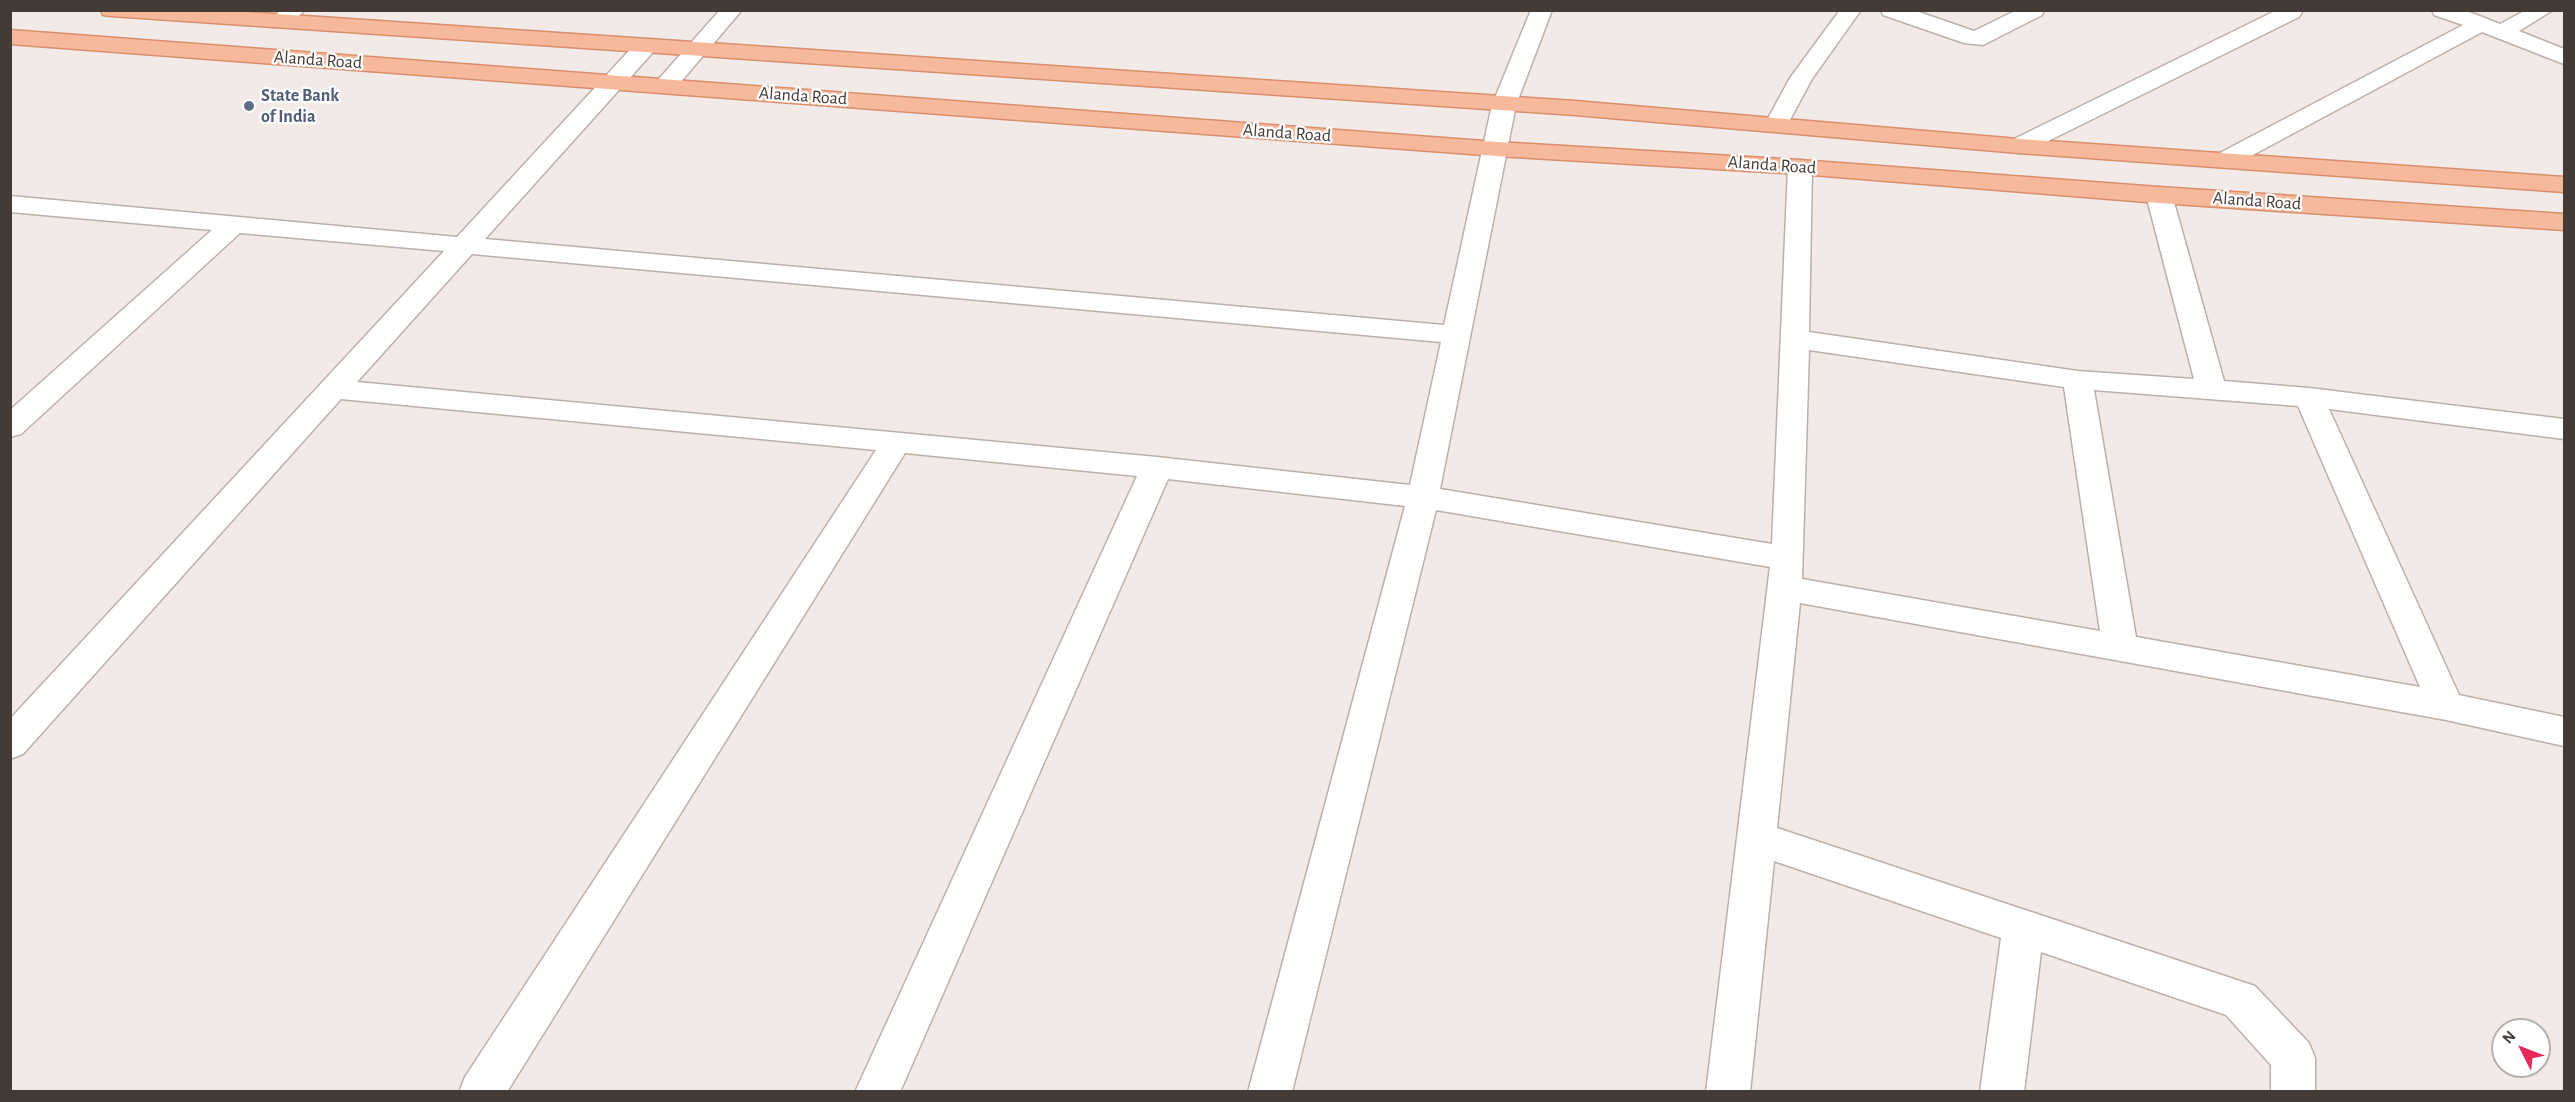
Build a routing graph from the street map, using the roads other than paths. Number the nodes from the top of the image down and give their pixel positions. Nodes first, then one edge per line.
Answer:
1 (111, 10) edge
2 (732, 10) edge
3 (1542, 10) edge
4 (1851, 10) edge
5 (1891, 10) edge
6 (2034, 10) edge
7 (2288, 10) edge
8 (2442, 10) edge
9 (2543, 10) edge
10 (287, 16) edge
11 (2491, 28) junction
12 (10, 37) edge
13 (646, 46) junction
14 (697, 50) junction
15 (2565, 57) edge
16 (612, 82) junction
17 (665, 86) junction
18 (1504, 105) junction
19 (1777, 124) junction
20 (2019, 146) junction
21 (1497, 149) junction
22 (2227, 159) junction
23 (1800, 166) junction
24 (2565, 185) edge
25 (2159, 195) junction
26 (10, 204) edge
27 (2565, 222) edge
28 (234, 224) junction
29 (466, 244) junction
30 (1455, 335) junction
31 (1795, 339) junction
32 (2078, 380) junction
33 (332, 389) junction
34 (2211, 389) junction
35 (2308, 397) junction
36 (10, 427) edge
37 (2563, 433) edge
38 (896, 443) junction
39 (1157, 468) junction
40 (1423, 497) junction
41 (1786, 573) junction
42 (2120, 649) junction
43 (2446, 706) junction
44 (2565, 731) edge
45 (10, 744) edge
46 (1756, 838) junction
47 (2023, 928) junction
48 (481, 1092) edge
49 (877, 1092) edge
50 (1270, 1092) edge
51 (1728, 1092) edge
52 (2002, 1092) edge
53 (2293, 1092) edge

1 - 10 main road, Alanda Road
2 - 14 street
3 - 18 street
4 - 19 street
5 - 6 street
7 - 20 street
8 - 11 street
9 - 11 street
10 - 13 main road, Alanda Road
11 - 15 street
11 - 22 street
12 - 16 main road, Alanda Road
13 - 14 main road, Alanda Road
13 - 16 street
14 - 17 street
14 - 18 main road, Alanda Road
16 - 17 main road, Alanda Road
16 - 29 street
17 - 21 main road, Alanda Road
18 - 19 main road, Alanda Road
18 - 21 street
19 - 20 main road, Alanda Road
20 - 22 main road, Alanda Road
21 - 23 main road, Alanda Road
21 - 30 street
22 - 24 main road, Alanda Road
23 - 25 main road, Alanda Road
23 - 31 street
25 - 27 main road, Alanda Road
25 - 34 street
26 - 28 street
28 - 29 street
28 - 36 street
29 - 30 street
29 - 33 street
30 - 40 street
31 - 32 street
31 - 41 street
32 - 34 street
32 - 42 street
33 - 38 street
33 - 45 street
34 - 35 street
35 - 37 street
35 - 43 street
38 - 39 street
38 - 48 street
39 - 40 street
39 - 49 street
40 - 41 street
40 - 50 street
41 - 42 street
41 - 46 street
42 - 43 street
43 - 44 street
46 - 47 street
46 - 51 street
47 - 52 street
47 - 53 street

